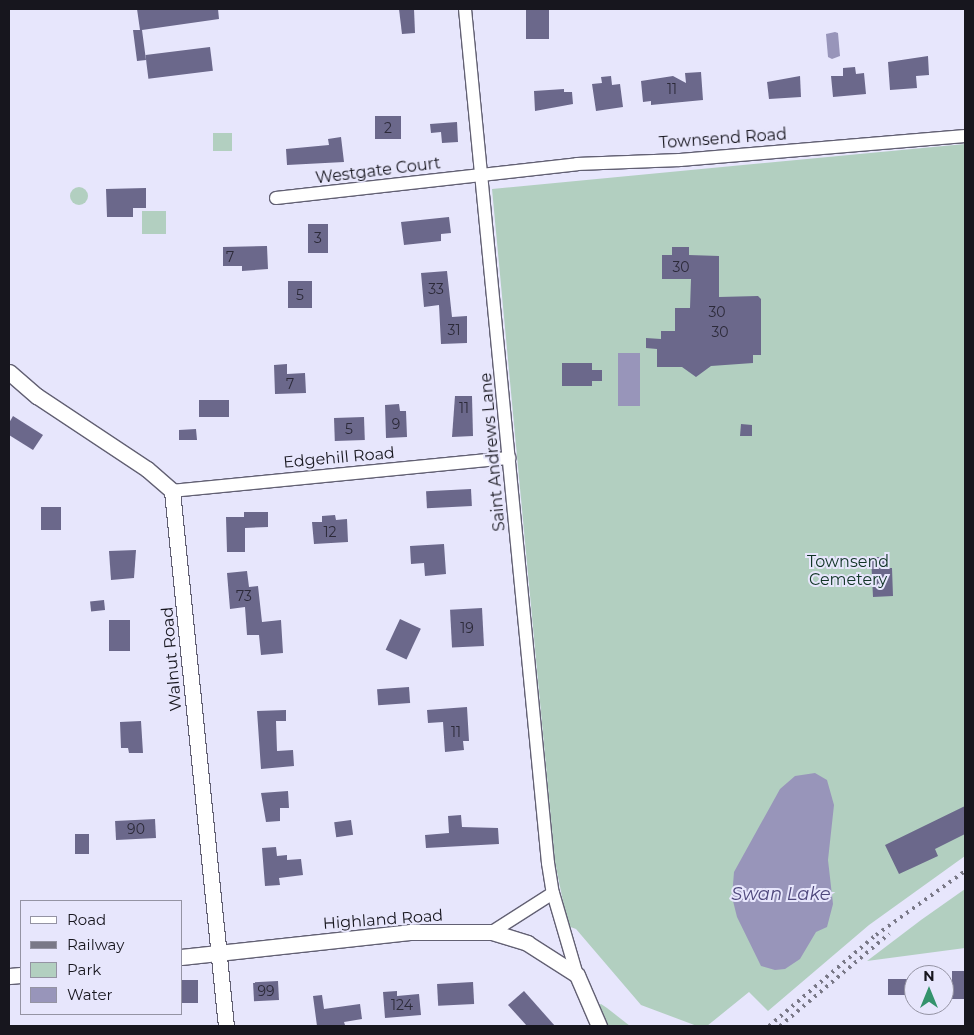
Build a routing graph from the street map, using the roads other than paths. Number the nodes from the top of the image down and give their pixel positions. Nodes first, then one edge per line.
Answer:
1 (465, 9) edge
2 (965, 136) edge
3 (483, 174) junction
4 (276, 198) dead end
5 (9, 372) edge
6 (509, 458) junction
7 (172, 491) junction
8 (552, 893) junction
9 (492, 932) junction
10 (219, 953) junction
11 (182, 957) edge
12 (577, 975) junction
13 (226, 1026) edge
14 (599, 1026) edge

1 - 3 street, Saint Andrews Lane
2 - 3 street, Townsend Road
3 - 4 street, Westgate Court
3 - 6 street, Saint Andrews Lane
5 - 7 street
6 - 7 street, Edgehill Road
6 - 8 street, Saint Andrews Lane
7 - 10 street, Walnut Road
8 - 9 street
8 - 12 street, Saint Andrews Lane
9 - 10 street, Highland Road
9 - 12 street, Highland Road
10 - 11 street, Highland Road
10 - 13 street, Walnut Road
12 - 14 street

